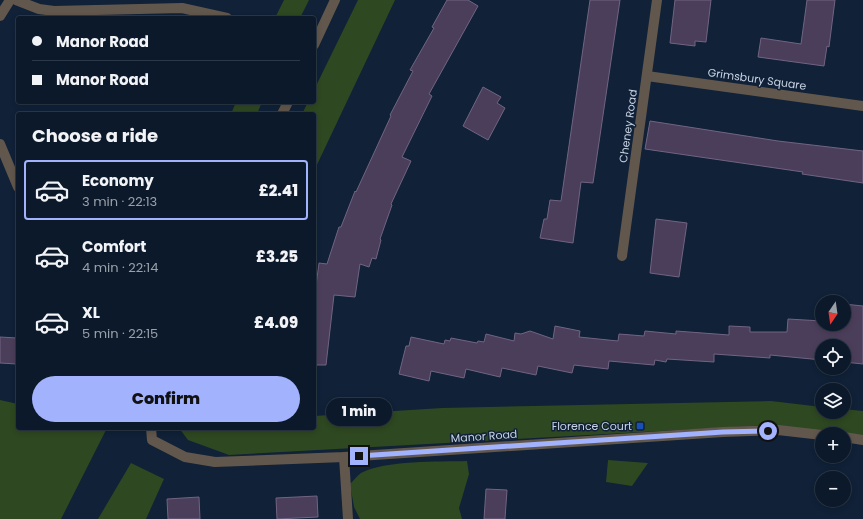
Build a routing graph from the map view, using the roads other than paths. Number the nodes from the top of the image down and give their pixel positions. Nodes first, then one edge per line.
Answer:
1 (10, 0) edge
2 (16, 0) edge
3 (335, 0) edge
4 (657, 0) edge
5 (0, 16) edge
6 (218, 16) edge
7 (316, 41) edge
8 (647, 76) junction
9 (863, 106) edge
10 (0, 144) edge
11 (16, 182) edge
12 (622, 256) dead end
13 (151, 430) edge
14 (815, 433) edge
15 (851, 438) edge
16 (863, 440) edge
17 (344, 457) junction
18 (348, 519) edge

1 - 5 street
2 - 6 street
3 - 7 street
4 - 8 street, Cheney Road
8 - 9 street, Grimsbury Square
8 - 12 street, Cheney Road
10 - 11 street
13 - 17 street, Manor Road
14 - 17 street, Manor Road
15 - 16 street
17 - 18 street

